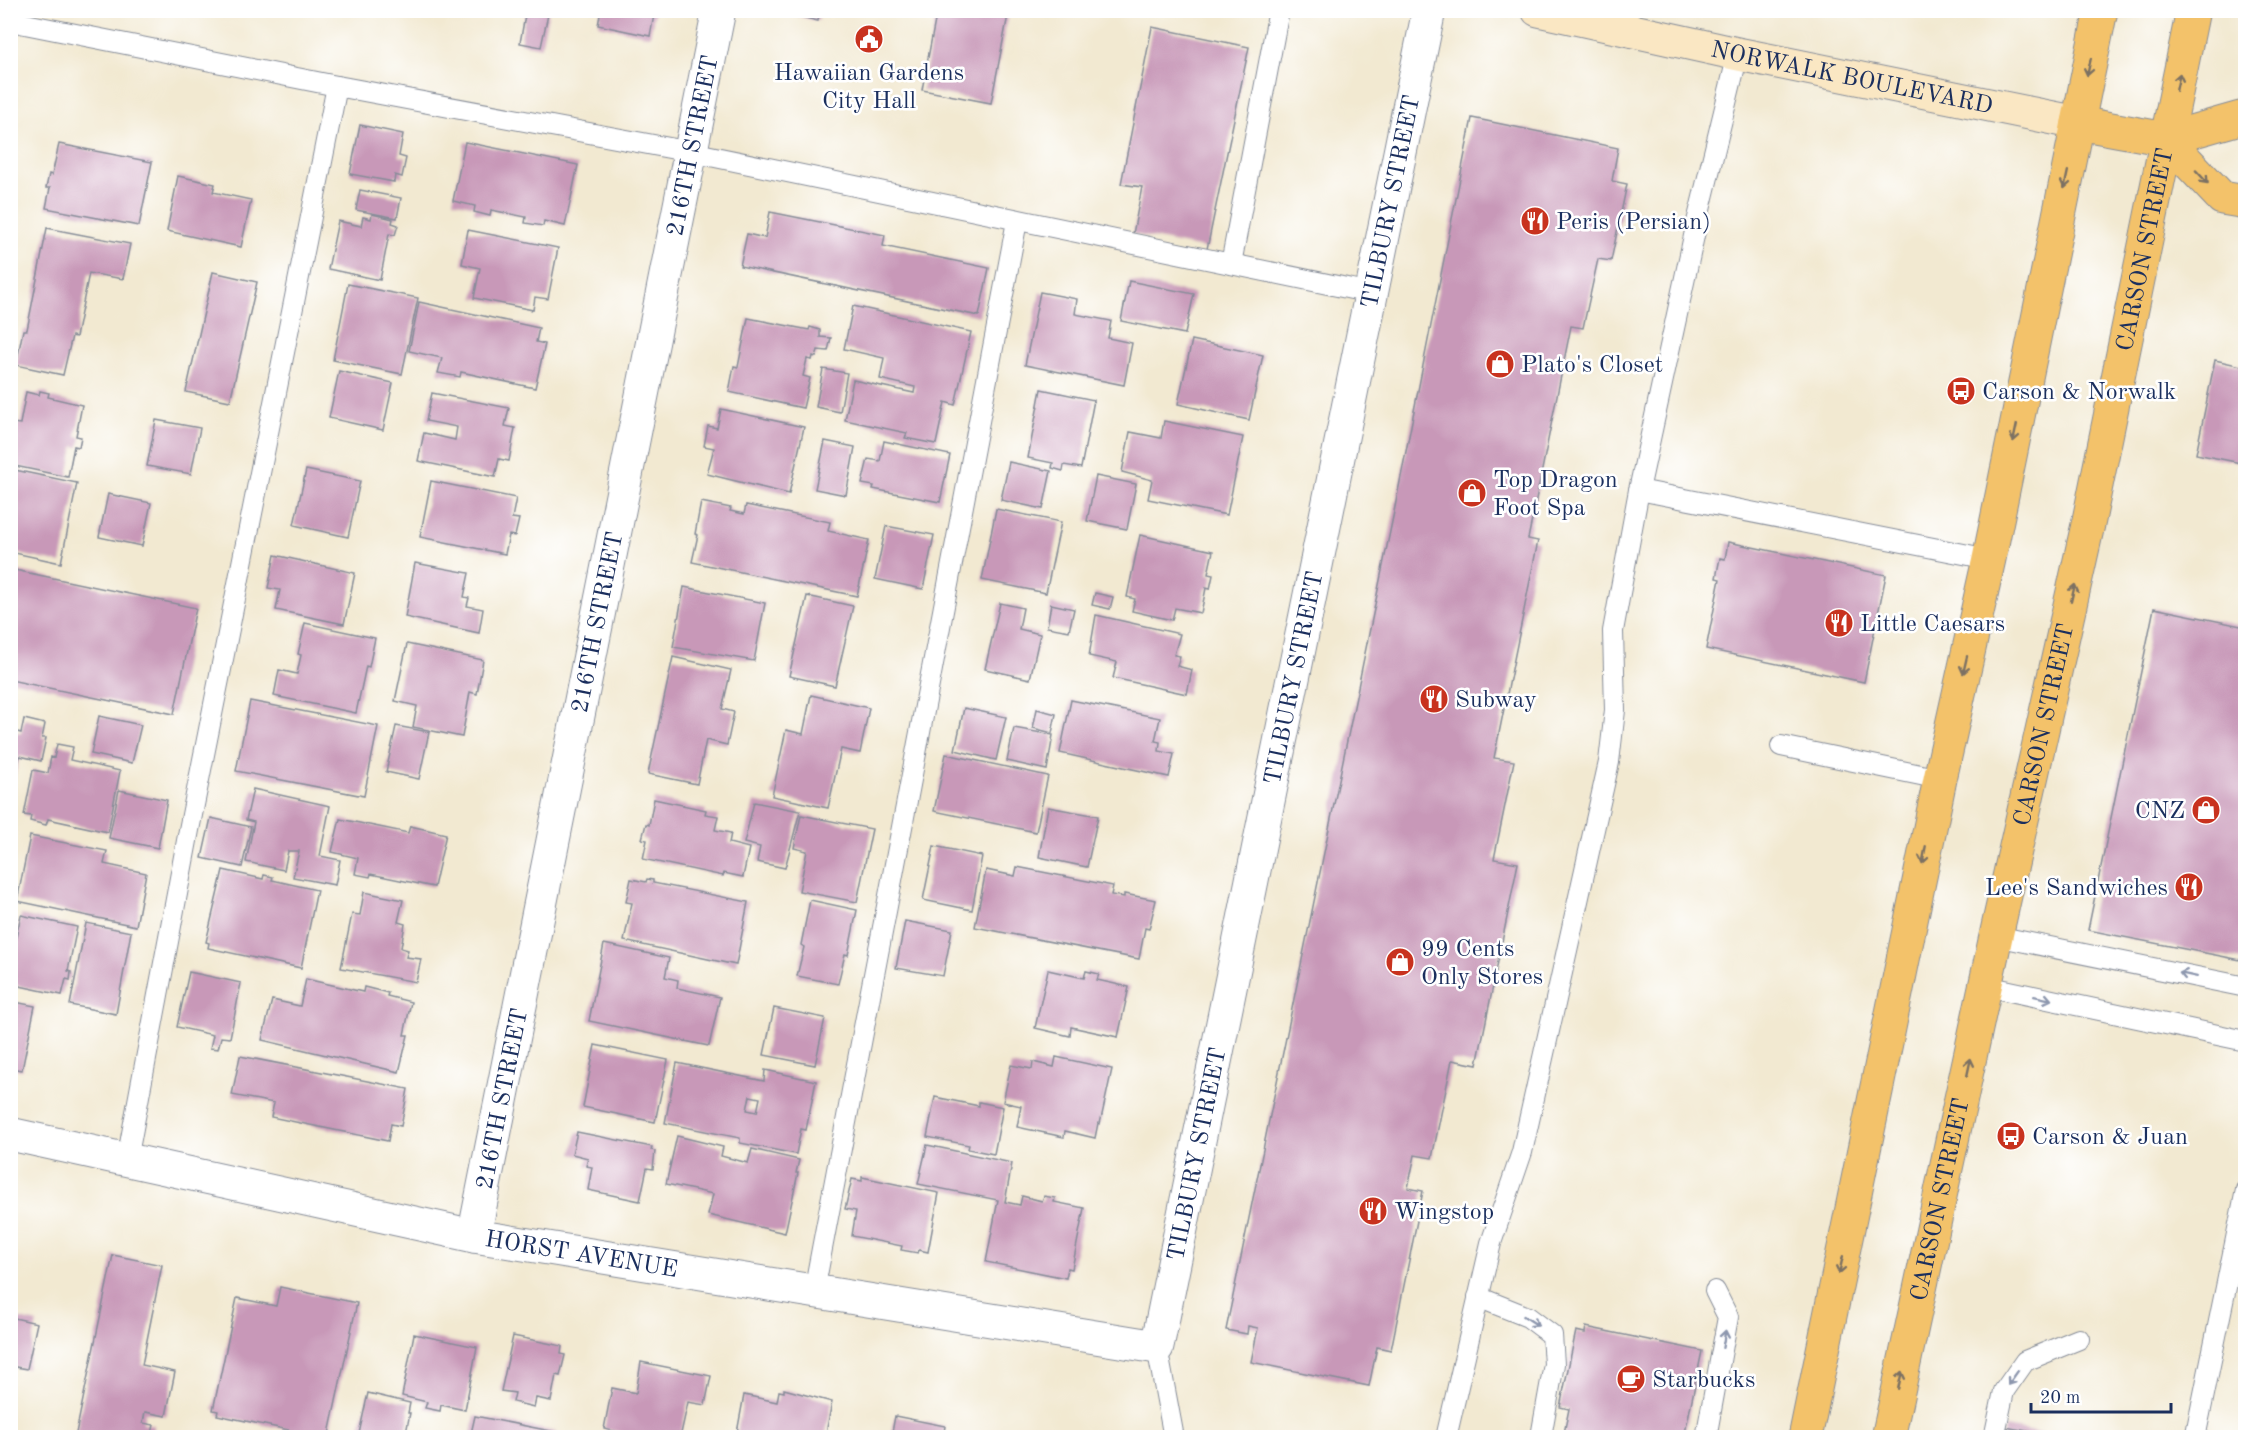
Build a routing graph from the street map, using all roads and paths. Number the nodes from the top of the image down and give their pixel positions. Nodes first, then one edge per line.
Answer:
1 (719, 10) edge
2 (1278, 10) edge
3 (1429, 10) edge
4 (1538, 10) edge
5 (2101, 10) edge
6 (2193, 10) edge
7 (10, 21) edge
8 (1738, 54) junction
9 (338, 86) junction
10 (2246, 119) edge
11 (2078, 123) junction
12 (2166, 139) junction
13 (691, 152) junction
14 (2246, 202) edge
15 (1017, 220) junction
16 (1231, 264) junction
17 (1371, 293) junction
18 (1639, 490) junction
19 (1989, 560) junction
20 (1781, 746) dead end
21 (1940, 780) junction
22 (1996, 936) junction
23 (1986, 986) junction
24 (2246, 987) edge
25 (2246, 1041) edge
26 (10, 1134) edge
27 (128, 1160) junction
28 (2246, 1190) edge
29 (474, 1236) junction
30 (814, 1291) junction
31 (1714, 1291) dead end
32 (1478, 1297) junction
33 (2079, 1339) dead end
34 (1157, 1347) junction
35 (1174, 1437) edge
36 (1446, 1437) edge
37 (1544, 1437) edge
38 (1706, 1437) edge
39 (1805, 1437) edge
40 (1888, 1437) edge
41 (1994, 1437) edge
42 (2195, 1437) edge

1 - 13 street, 216TH STREET
2 - 16 lane
3 - 17 street, TILBURY STREET
4 - 8 main road, NORWALK BOULEVARD
5 -> 11 main road
12 -> 6 main road, CARSON STREET
7 - 9 lane
8 - 11 main road, NORWALK BOULEVARD
8 - 18 lane
9 - 13 lane
9 - 27 lane
10 - 12 main road, NORWALK BOULEVARD
11 - 12 main road, NORWALK BOULEVARD
11 -> 19 main road
12 -> 14 main road
22 -> 12 main road, CARSON STREET
13 - 15 lane
13 - 29 street, 216TH STREET
15 - 16 lane
15 - 30 lane
16 - 17 lane
17 - 34 street, TILBURY STREET
18 - 19 lane
18 - 32 lane
19 -> 21 main road
20 - 21 lane
21 -> 39 main road
22 - 23 main road, CARSON STREET
24 -> 22 lane
23 -> 25 lane
40 -> 23 main road, CARSON STREET
26 - 27 street, HORST AVENUE
27 - 29 street, HORST AVENUE
28 - 42 lane
29 - 30 street, HORST AVENUE
30 - 34 street, HORST AVENUE
38 -> 31 lane
32 - 36 lane
32 -> 37 lane
33 -> 41 lane
34 - 35 lane

